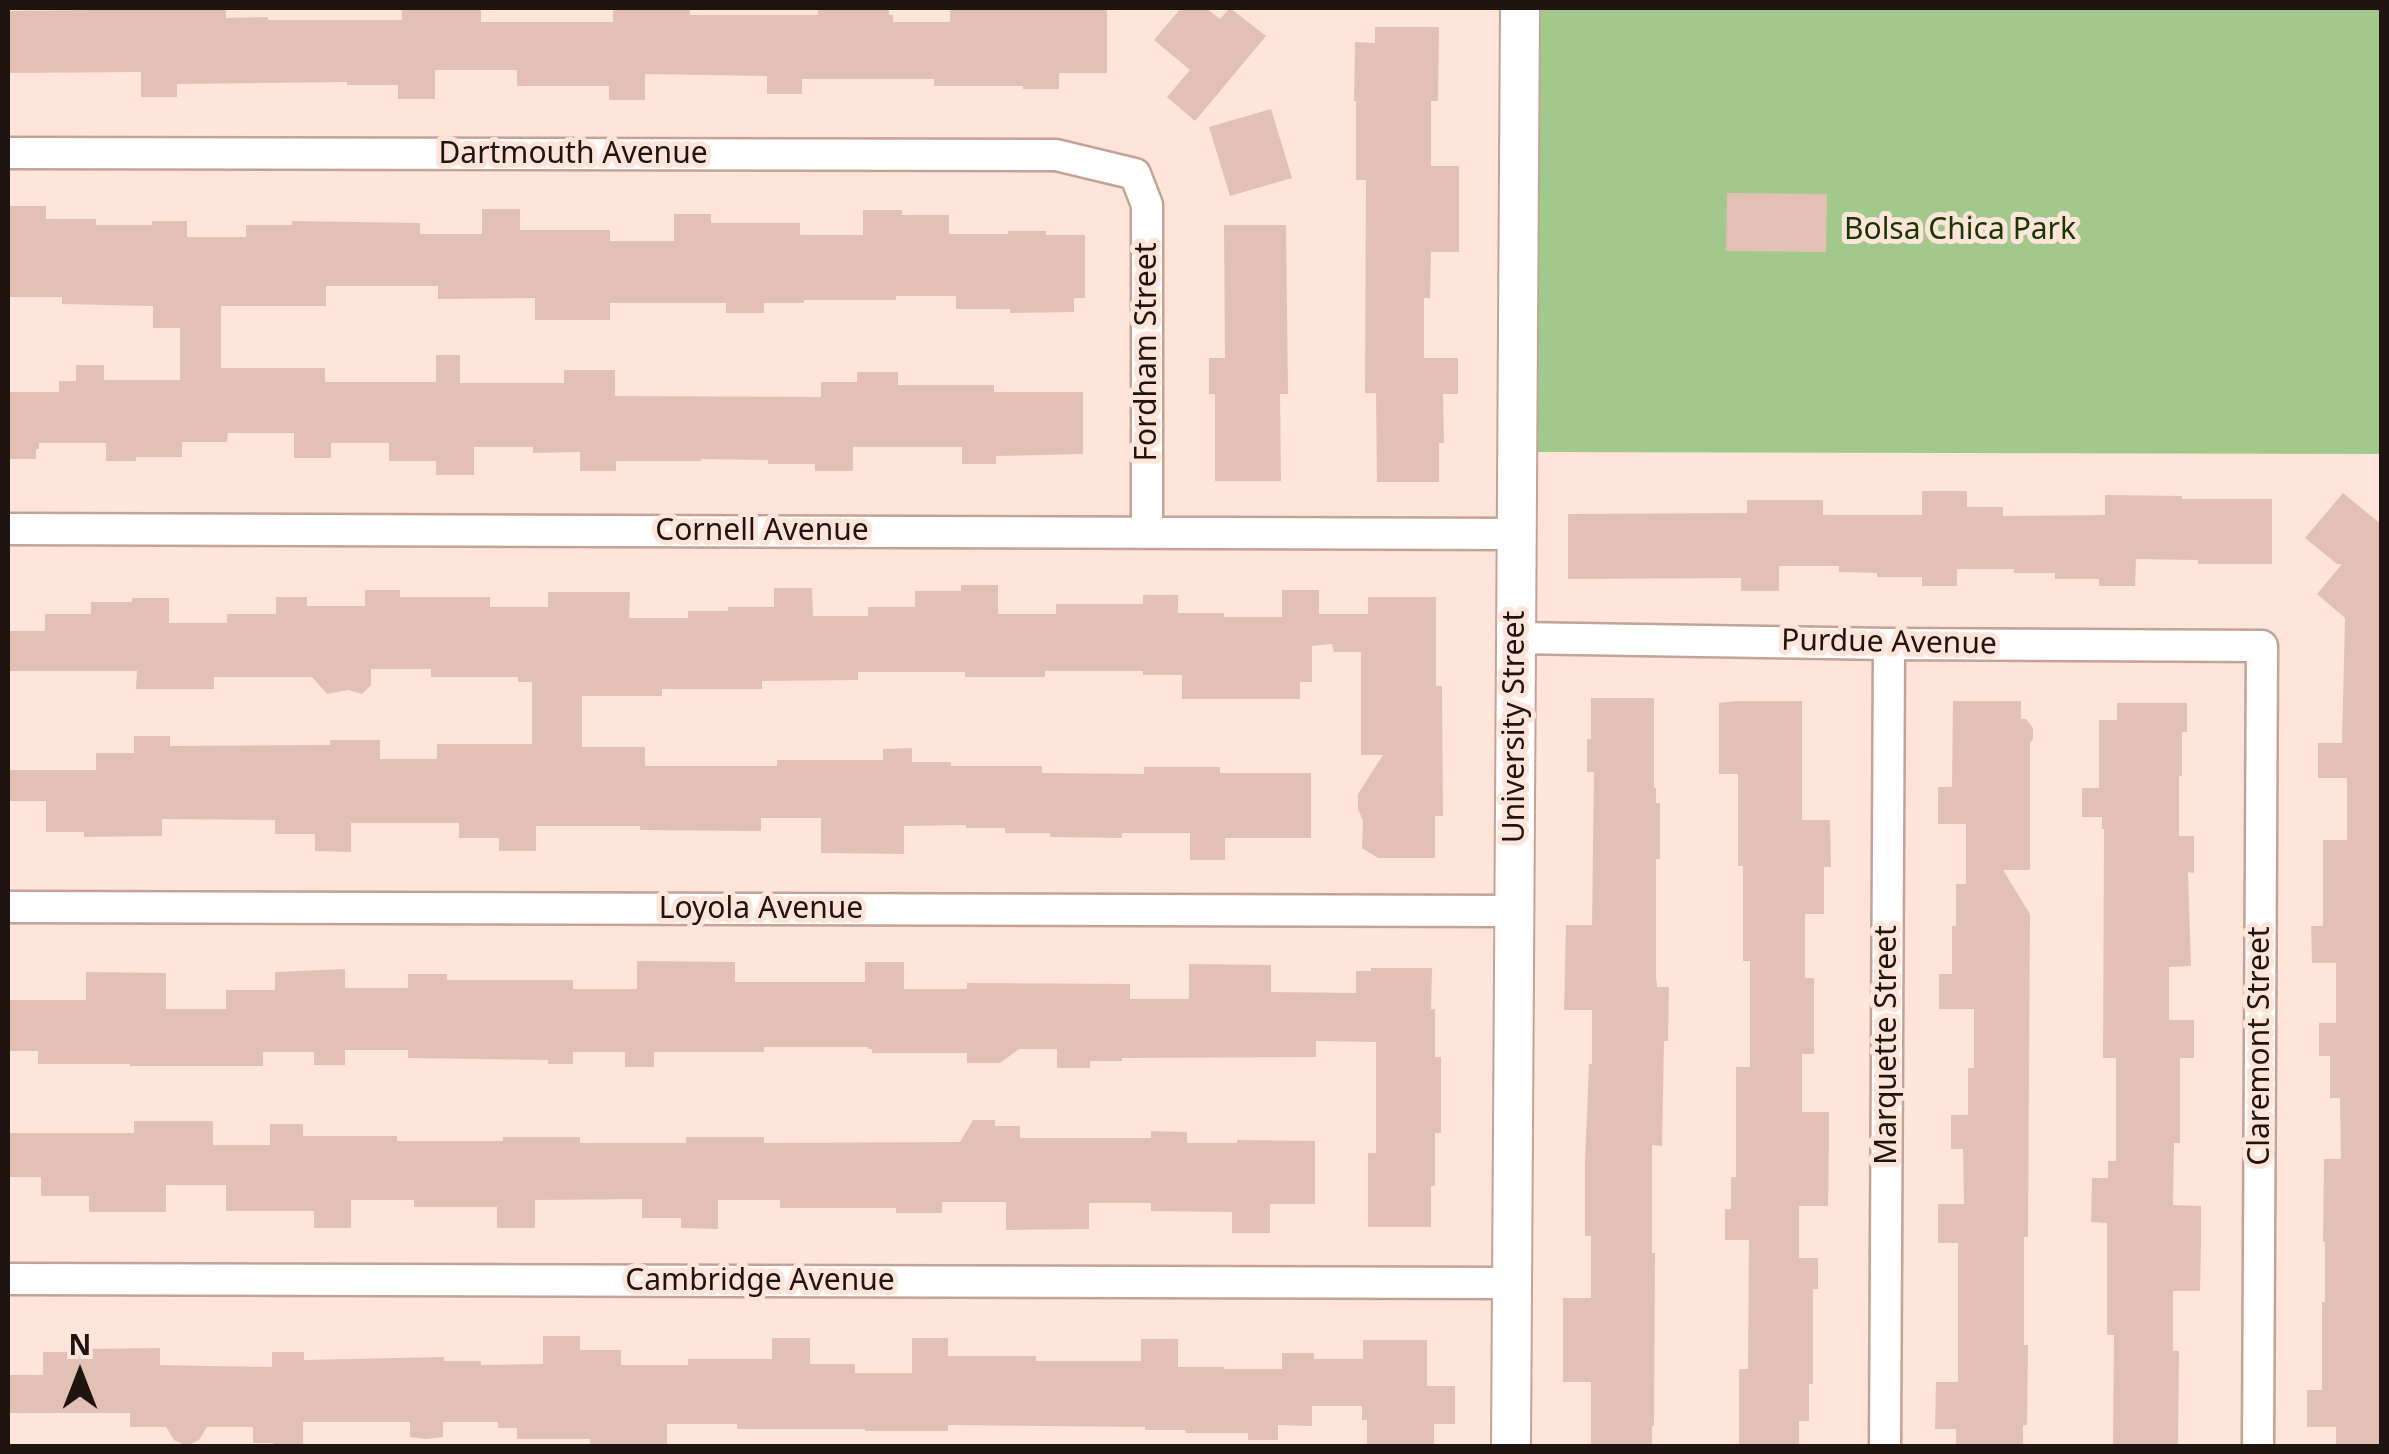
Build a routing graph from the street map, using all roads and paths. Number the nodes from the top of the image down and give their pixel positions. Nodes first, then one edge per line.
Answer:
1 (1520, 8) edge
2 (8, 153) edge
3 (1135, 174) joint
4 (8, 528) edge
5 (1147, 533) junction
6 (1516, 534) junction
7 (1516, 638) junction
8 (1890, 644) junction
9 (2262, 646) joint
10 (8, 907) edge
11 (1514, 911) junction
12 (8, 1279) edge
13 (1512, 1282) junction
14 (1510, 1446) edge
15 (1885, 1446) edge
16 (2258, 1446) edge

1 - 6 street, University Street
2 - 3 street, Dartmouth Avenue
3 - 5 street, Fordham Street
4 - 5 street, Cornell Avenue
5 - 6 street, Cornell Avenue
6 - 7 street, University Street
7 - 8 street, Purdue Avenue
7 - 11 street, University Street
8 - 9 street, Purdue Avenue
8 - 15 street, Marquette Street
9 - 16 street, Claremont Street
10 - 11 street, Loyola Avenue
11 - 13 street, University Street
12 - 13 street, Cambridge Avenue
13 - 14 street, University Street

